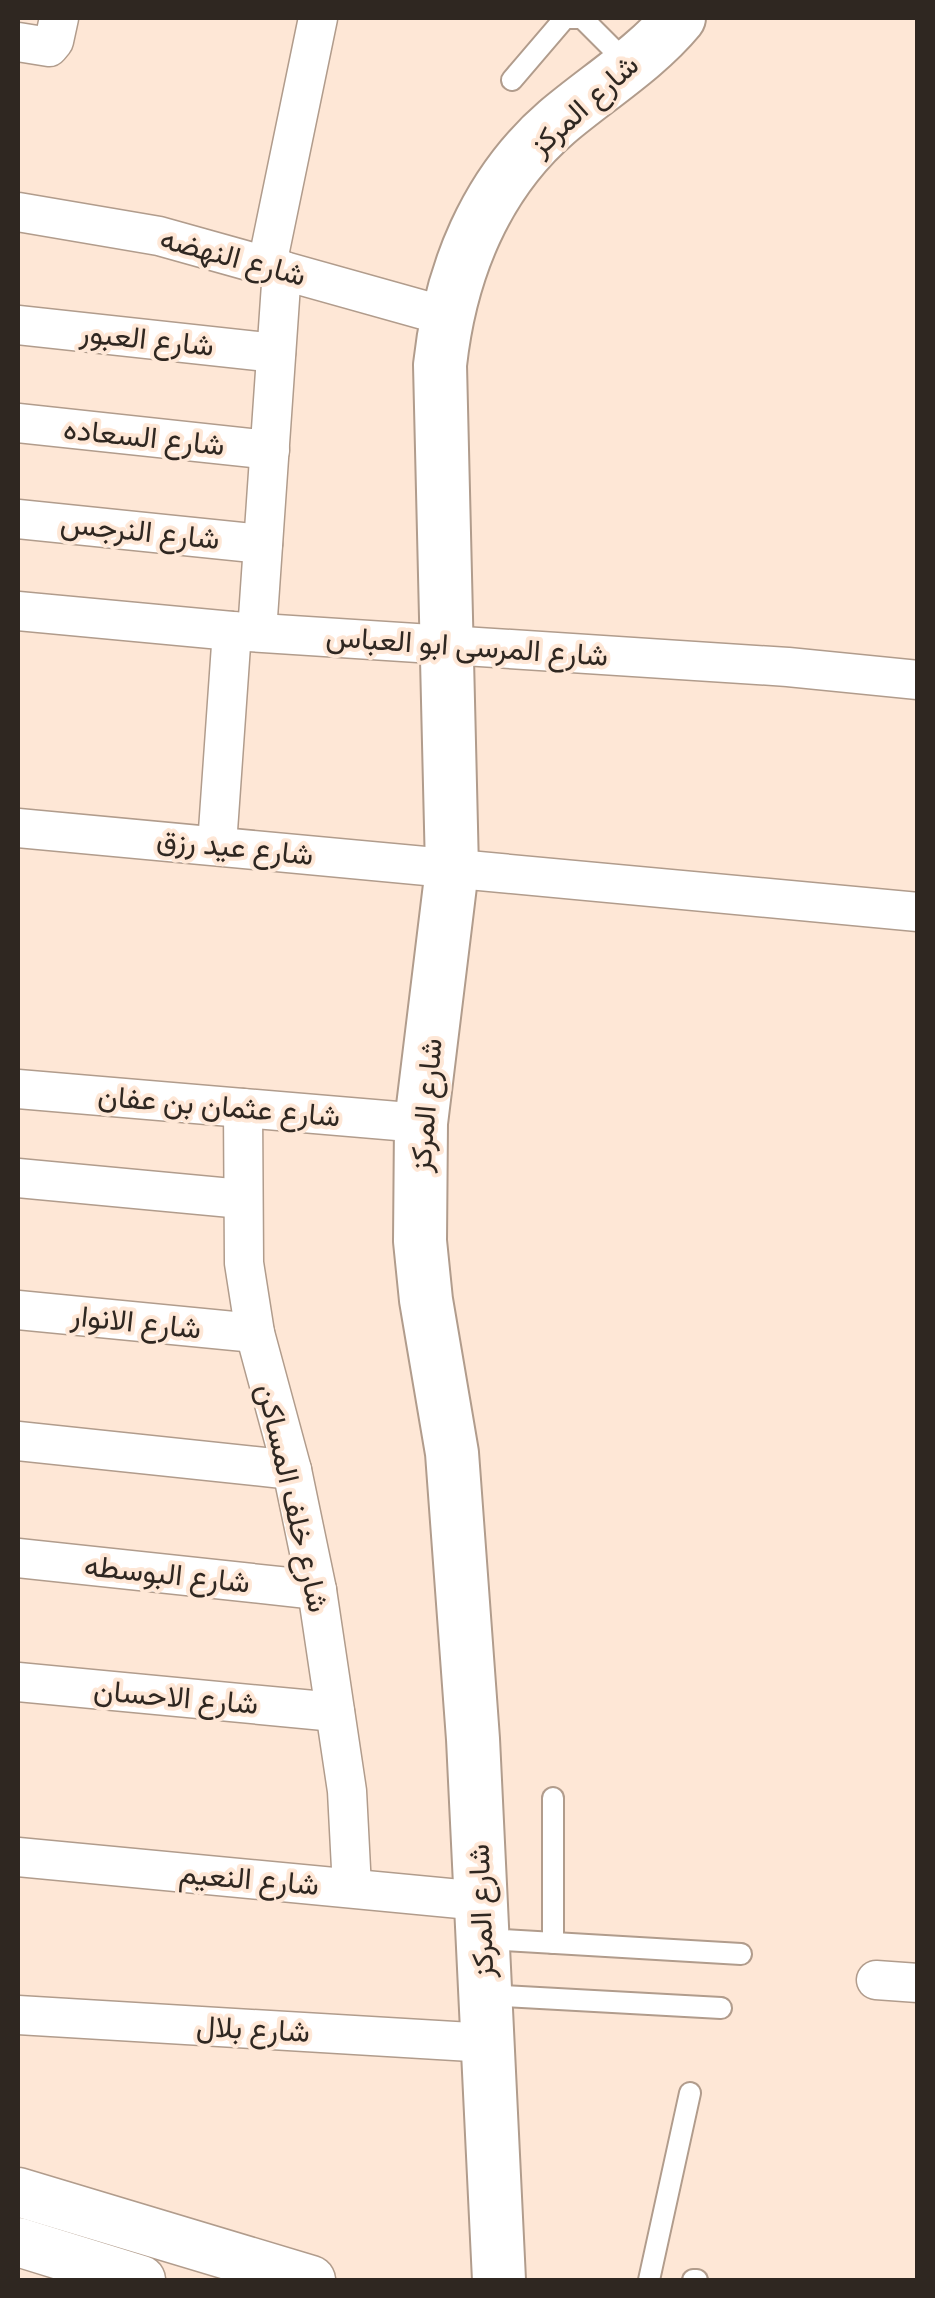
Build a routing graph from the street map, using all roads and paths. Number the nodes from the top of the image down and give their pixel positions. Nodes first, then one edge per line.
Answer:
1 (59, 18) edge
2 (318, 18) edge
3 (679, 18) edge
4 (18, 42) edge
5 (628, 64) junction
6 (512, 80) dead end
7 (18, 212) edge
8 (274, 267) junction
9 (445, 316) junction
10 (18, 325) edge
11 (276, 353) junction
12 (18, 423) edge
13 (270, 450) junction
14 (18, 518) edge
15 (263, 544) junction
16 (18, 611) edge
17 (245, 632) junction
18 (448, 646) junction
19 (918, 680) edge
20 (18, 828) edge
21 (217, 845) junction
22 (452, 869) junction
23 (918, 912) edge
24 (18, 1089) edge
25 (242, 1108) junction
26 (422, 1123) junction
27 (18, 1178) edge
28 (242, 1199) junction
29 (18, 1310) edge
30 (255, 1333) junction
31 (18, 1441) edge
32 (292, 1470) junction
33 (18, 1558) edge
34 (317, 1590) junction
35 (18, 1682) edge
36 (335, 1712) junction
37 (553, 1798) dead end
38 (18, 1857) edge
39 (352, 1888) junction
40 (482, 1920) junction
41 (553, 1943) junction
42 (742, 1954) dead end
43 (876, 1980) dead end
44 (918, 1983) edge
45 (722, 2008) dead end
46 (18, 2015) edge
47 (486, 2019) junction
48 (690, 2093) dead end
49 (18, 2192) edge
50 (18, 2242) edge
51 (141, 2280) edge
52 (311, 2280) edge
53 (498, 2280) edge
54 (649, 2280) edge

1 - 4 street
2 - 8 street
3 - 5 main road, شارع المركز
5 - 6 lane
5 - 9 main road, شارع المركز
7 - 8 street, شارع النهضه
8 - 9 street, شارع النهضه
8 - 11 street
9 - 18 main road, شارع المركز
10 - 11 street, شارع العبور
11 - 13 street
12 - 13 street, شارع السعاده
13 - 15 street
14 - 15 street, شارع النرجس
15 - 17 street
16 - 17 street, شارع المرسى ابو العباس
17 - 18 street, شارع المرسى ابو العباس
17 - 21 street
18 - 19 street, شارع المرسى ابو العباس
18 - 22 main road, شارع المركز
20 - 21 street, شارع عيد رزق
21 - 22 street, شارع عيد رزق
22 - 23 street, شارع عيد رزق
22 - 26 main road, شارع المركز
24 - 25 street, شارع عثمان بن عفان
25 - 26 street, شارع عثمان بن عفان
25 - 28 street, شارع خلف المساكن
26 - 40 main road, شارع المركز
27 - 28 street
28 - 30 street, شارع خلف المساكن
29 - 30 street, شارع الانوار
30 - 32 street, شارع خلف المساكن
31 - 32 street
32 - 34 street, شارع خلف المساكن
33 - 34 street, شارع البوسطه
34 - 36 street, شارع خلف المساكن
35 - 36 street, شارع الاحسان
36 - 39 street, شارع خلف المساكن
37 - 41 lane
38 - 39 street, شارع النعيم
39 - 40 street, شارع النعيم
40 - 41 lane
40 - 47 main road, شارع المركز
41 - 42 lane
43 - 44 street
45 - 47 lane
46 - 47 street, شارع بلال
47 - 53 main road, شارع المركز
48 - 54 lane
49 - 52 street
50 - 51 street

